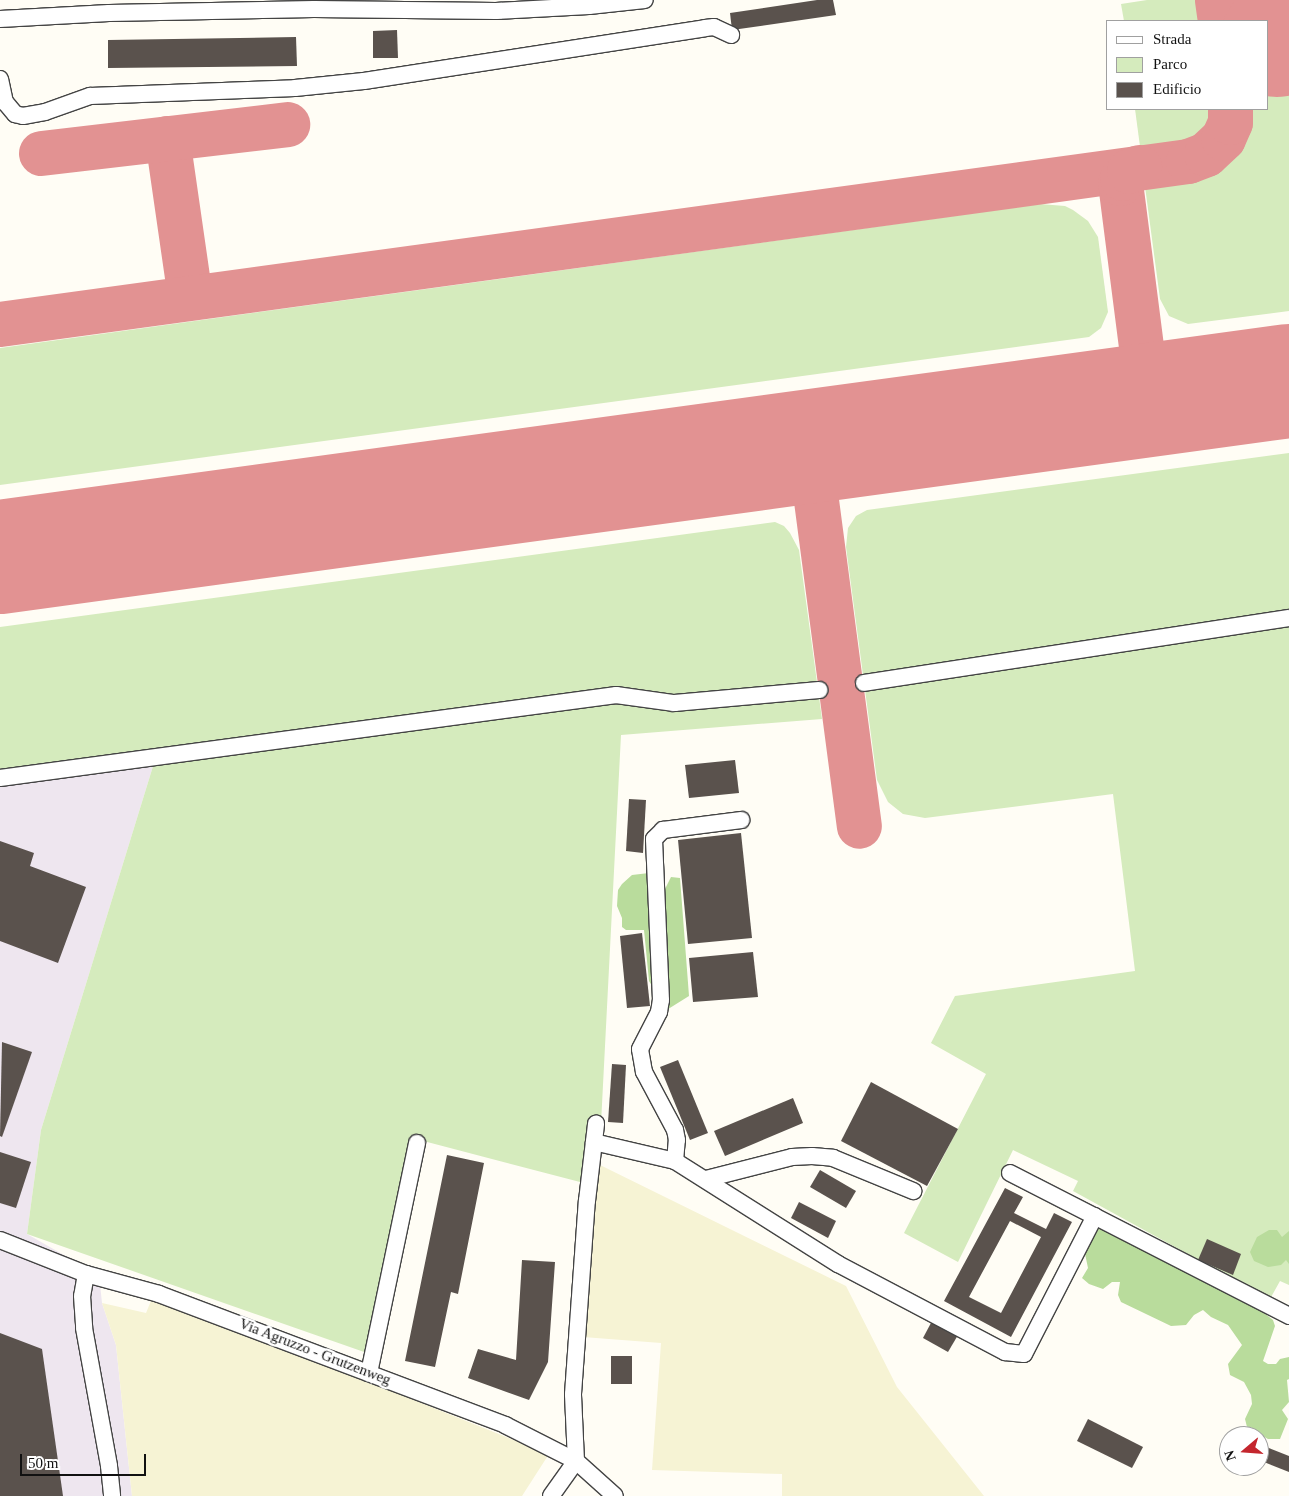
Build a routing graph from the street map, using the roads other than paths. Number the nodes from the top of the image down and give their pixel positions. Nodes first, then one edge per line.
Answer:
1 (645, 0) edge
2 (109, 6) edge
3 (0, 19) edge
4 (730, 35) dead end
5 (0, 79) edge
6 (1289, 618) edge
7 (864, 683) dead end
8 (818, 690) dead end
9 (0, 778) edge
10 (741, 820) dead end
11 (596, 1124) dead end
12 (594, 1142) junction
13 (417, 1143) dead end
14 (676, 1161) junction
15 (1010, 1173) dead end
16 (706, 1179) junction
17 (913, 1191) dead end
18 (1095, 1216) junction
19 (0, 1240) edge
20 (86, 1274) junction
21 (1289, 1316) edge
22 (369, 1373) junction
23 (576, 1461) junction
24 (112, 1496) edge
25 (551, 1496) edge
26 (615, 1496) edge

1 - 2 street
2 - 3 street
4 - 5 street
6 - 7 street
8 - 9 street
10 - 14 street
11 - 12 street
12 - 14 street
12 - 23 street
13 - 22 street
14 - 16 street
15 - 18 street
16 - 17 street
16 - 18 street
18 - 21 street
19 - 20 street, Via Agruzzo - Grutzenweg
20 - 22 street, Via Agruzzo - Grutzenweg
20 - 24 street
22 - 23 street, Via Agruzzo - Grutzenweg
23 - 25 street
23 - 26 street, Via Agruzzo - Grutzenweg

